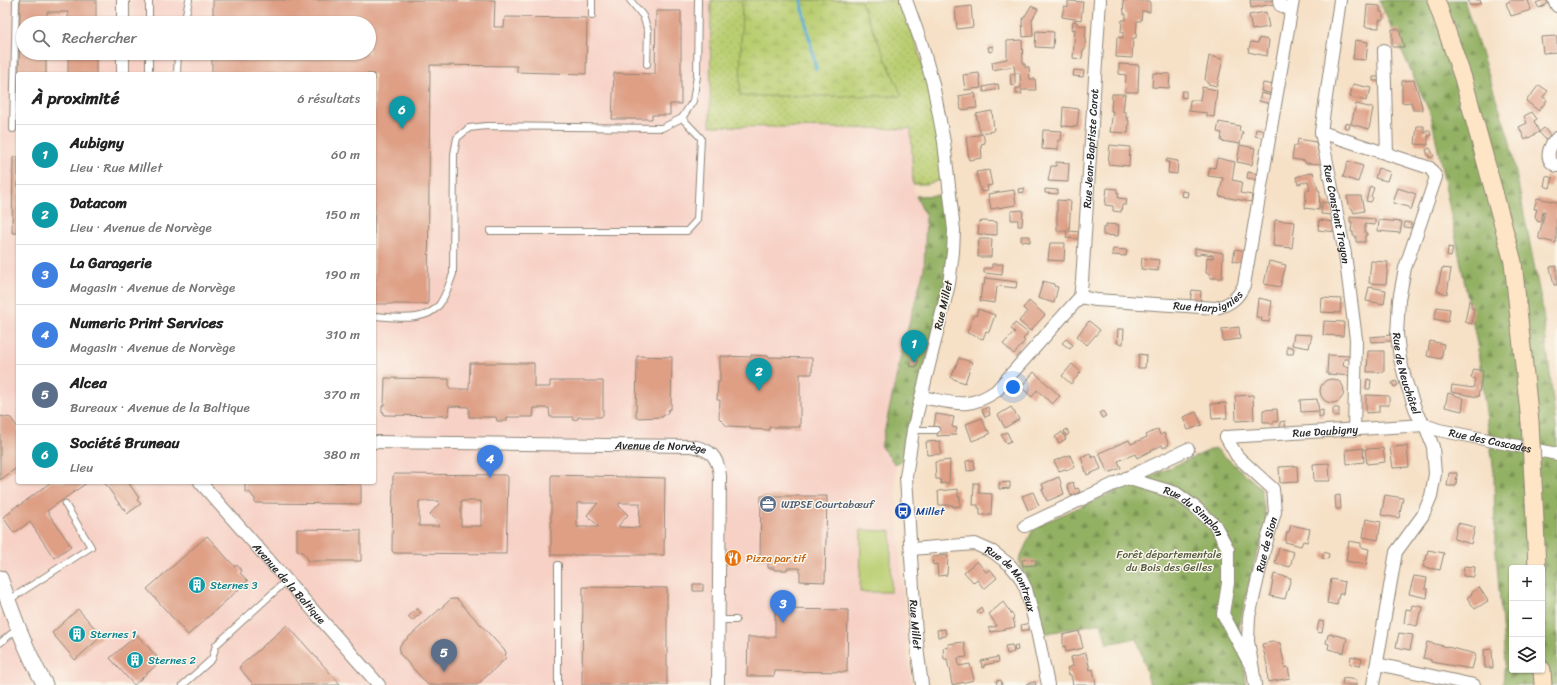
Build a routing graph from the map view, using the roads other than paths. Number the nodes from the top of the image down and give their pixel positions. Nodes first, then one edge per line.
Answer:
1 (16, 0) edge
2 (123, 0) edge
3 (149, 0) edge
4 (189, 0) edge
5 (592, 0) edge
6 (630, 0) edge
7 (698, 0) edge
8 (906, 0) edge
9 (1100, 0) edge
10 (1279, 0) edge
11 (1340, 0) edge
12 (1436, 0) edge
13 (1554, 0) edge
14 (1292, 5) edge
15 (1557, 6) edge
16 (123, 16) edge
17 (149, 16) edge
18 (186, 16) edge
19 (592, 16) dead end
20 (1384, 50) dead end
21 (123, 60) edge
22 (148, 60) edge
23 (178, 60) edge
24 (647, 64) dead end
25 (123, 72) edge
26 (149, 72) edge
27 (177, 72) edge
28 (682, 118) junction
29 (13, 128) dead end
30 (1321, 132) junction
31 (1557, 138) edge
32 (1387, 154) junction
33 (1553, 163) edge
34 (490, 231) dead end
35 (1080, 297) junction
36 (376, 316) edge
37 (921, 397) junction
38 (1425, 426) junction
39 (913, 430) junction
40 (936, 430) dead end
41 (1354, 430) junction
42 (1226, 437) joint
43 (376, 442) edge
44 (1188, 449) dead end
45 (1557, 454) edge
46 (1126, 478) junction
47 (202, 484) edge
48 (64, 504) dead end
49 (1025, 526) dead end
50 (911, 549) junction
51 (558, 565) dead end
52 (1537, 565) edge
53 (0, 578) edge
54 (286, 581) junction
55 (8, 600) junction
56 (718, 620) junction
57 (736, 620) dead end
58 (18, 628) junction
59 (0, 643) edge
60 (1377, 664) junction
61 (1252, 670) junction
62 (1542, 673) edge
63 (46, 685) edge
64 (183, 685) edge
65 (379, 685) edge
66 (558, 685) edge
67 (718, 685) edge
68 (922, 685) edge
69 (1048, 685) edge
70 (1255, 685) edge
71 (1373, 685) edge
72 (1474, 685) edge
73 (1542, 685) edge

1 - 29 lane
2 - 16 street
3 - 17 lane
4 - 18 lane
5 - 19 lane
6 - 24 lane
7 - 28 lane
8 - 37 street, Rue Millet
9 - 35 street, Rue Jean-Baptiste Corot
10 - 14 street
11 - 30 street, Rue Constant Troyon
12 - 52 main road, bridge
13 - 15 street
14 - 35 street, Rue Harpignies
20 - 32 street
21 - 25 street
22 - 26 lane
23 - 27 lane
28 - 34 lane
28 - 36 lane
30 - 32 street, Rue de Neuchâtel
30 - 41 street, Rue Constant Troyon
31 - 33 street
32 - 38 street, Rue de Neuchâtel
35 - 37 street
37 - 39 street, Rue Millet
38 - 41 street, Rue Daubigny
38 - 45 street, Rue des Cascades
38 - 60 street, Rue de Neuchâtel
39 - 40 lane
39 - 50 street, Rue Millet
41 - 42 street, Rue Daubigny
42 - 61 street, Rue de Sion
43 - 56 street, Avenue de Norvège
44 - 46 street
46 - 49 street
46 - 61 street, Rue du Simplon
47 - 54 street, Avenue de la Baltique
48 - 55 lane
50 - 68 street, Rue Millet
50 - 69 street, Rue de Montreux
51 - 66 lane
53 - 55 street
54 - 64 lane
54 - 65 street, Avenue de la Baltique
55 - 58 street
56 - 57 lane
56 - 67 street, Avenue de Norvège
58 - 59 lane
58 - 63 street
60 - 71 street, Rue de Neuchâtel
60 - 72 street
61 - 70 street, Rue du Simplon
62 - 73 main road

